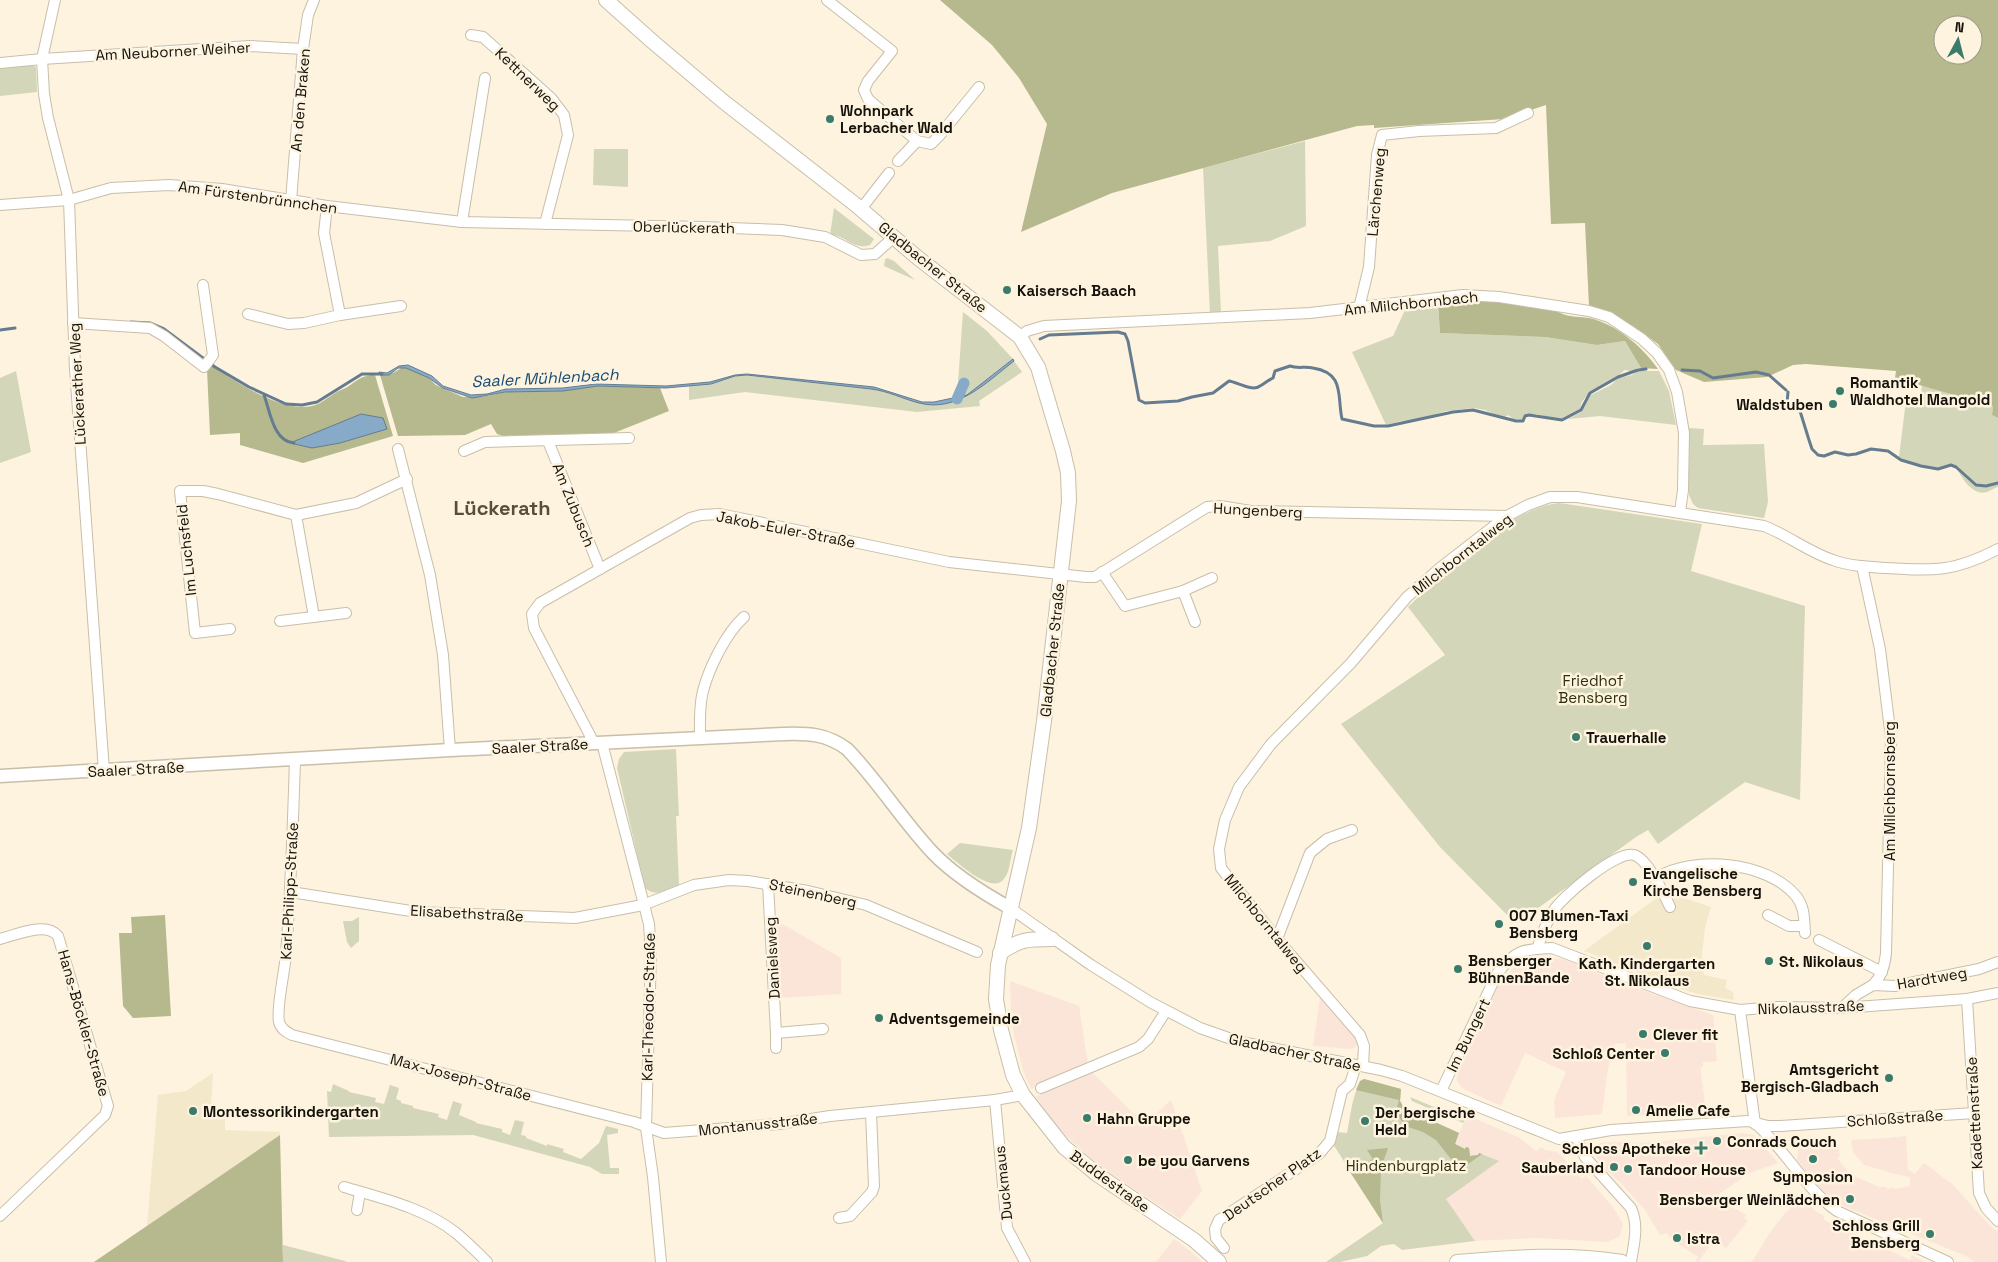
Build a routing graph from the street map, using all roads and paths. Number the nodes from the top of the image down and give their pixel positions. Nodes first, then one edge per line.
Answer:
1 (55, 0) edge
2 (314, 0) edge
3 (606, 0) edge
4 (827, 0) edge
5 (471, 35) dead end
6 (304, 49) junction
7 (42, 59) junction
8 (0, 63) edge
9 (485, 78) dead end
10 (979, 88) dead end
11 (1528, 113) dead end
12 (917, 141) junction
13 (898, 162) dead end
14 (889, 173) dead end
15 (69, 200) junction
16 (291, 201) junction
17 (0, 205) edge
18 (327, 206) junction
19 (861, 209) junction
20 (428, 220) joint
21 (462, 222) junction
22 (545, 224) junction
23 (894, 237) junction
24 (203, 285) dead end
25 (401, 306) dead end
26 (1359, 308) junction
27 (248, 314) dead end
28 (340, 315) junction
29 (73, 324) junction
30 (1020, 337) junction
31 (629, 438) dead end
32 (548, 441) junction
33 (398, 449) dead end
34 (464, 451) dead end
35 (407, 479) junction
36 (1680, 512) junction
37 (296, 515) junction
38 (1507, 516) junction
39 (1998, 549) edge
40 (1862, 566) junction
41 (600, 569) junction
42 (1102, 572) junction
43 (1060, 576) junction
44 (1212, 578) dead end
45 (1183, 591) junction
46 (346, 613) dead end
47 (314, 617) junction
48 (744, 617) dead end
49 (280, 621) dead end
50 (1195, 622) dead end
51 (230, 629) dead end
52 (700, 738) junction
53 (598, 743) junction
54 (450, 750) junction
55 (295, 759) junction
56 (104, 771) junction
57 (0, 776) edge
58 (1352, 830) dead end
59 (1656, 878) junction
60 (768, 884) junction
61 (291, 892) junction
62 (643, 905) junction
63 (1670, 907) dead end
64 (1010, 908) junction
65 (1768, 915) dead end
66 (0, 938) edge
67 (1052, 938) junction
68 (1277, 939) junction
69 (1818, 940) dead end
70 (1537, 948) junction
71 (977, 952) dead end
72 (1000, 953) junction
73 (1998, 962) edge
74 (1882, 972) junction
75 (1873, 985) junction
76 (1998, 993) edge
77 (1967, 999) junction
78 (1842, 1008) junction
79 (1166, 1010) junction
80 (1740, 1010) junction
81 (279, 1023) joint
82 (823, 1029) dead end
83 (776, 1033) junction
84 (776, 1048) dead end
85 (1360, 1066) junction
86 (1041, 1088) dead end
87 (1441, 1091) junction
88 (1023, 1096) junction
89 (995, 1100) junction
90 (871, 1113) junction
91 (1974, 1113) junction
92 (1755, 1124) junction
93 (646, 1128) junction
94 (1576, 1136) junction
95 (1552, 1137) joint
96 (344, 1187) dead end
97 (360, 1192) junction
98 (357, 1210) dead end
99 (0, 1216) edge
100 (839, 1218) dead end
101 (1998, 1221) edge
102 (1224, 1248) dead end
103 (488, 1262) edge
104 (661, 1262) edge
105 (1025, 1262) edge
106 (1219, 1262) edge
107 (1456, 1262) edge
108 (1622, 1262) edge
109 (1631, 1262) edge
110 (1948, 1262) edge

1 - 7 street, Lückerather Weg
2 - 6 street, An den Braken
3 - 19 main road, Gladbacher Straße
4 - 12 street
5 - 22 street, Kettnerweg
6 - 7 street, Am Neuborner Weiher
6 - 16 street, An den Braken
7 - 8 street, Am Neuborner Weiher
7 - 15 street, Lückerather Weg
9 - 21 street
10 - 12 street
11 - 26 street, Lärchenweg
12 - 13 street
14 - 19 street
15 - 16 street, Am Fürstenbrünnchen
15 - 17 street, Am Fürstenbrünnchen
15 - 29 street, Lückerather Weg
16 - 18 street, Am Fürstenbrünnchen
18 - 20 street, Am Fürstenbrünnchen
18 - 28 street
19 - 23 main road, Gladbacher Straße
20 - 21 street, Oberlückerath
21 - 22 street, Oberlückerath
22 - 23 street, Oberlückerath
23 - 30 main road, Gladbacher Straße
24 - 29 street
25 - 28 street
26 - 30 street, Am Milchbornbach
26 - 36 street, Am Milchbornbach
27 - 28 street
29 - 56 street, Lückerather Weg
30 - 43 main road, Gladbacher Straße
31 - 32 street, Am Zubusch
32 - 34 street, Am Zubusch
32 - 41 street, Am Zubusch
33 - 35 street
35 - 37 street, Im Luchsfeld
35 - 54 street
36 - 38 street, Milchborntalweg
36 - 40 street, Milchborntalweg
37 - 47 street
37 - 51 street, Im Luchsfeld
38 - 42 street, Hungenberg
38 - 68 street, Milchborntalweg
39 - 40 street, Milchborntalweg
40 - 74 street, Am Milchbornsberg
41 - 43 street, Jakob-Euler-Straße
41 - 53 street, Jakob-Euler-Straße
42 - 43 street, Hungenberg
42 - 45 street
43 - 64 main road, Gladbacher Straße
44 - 45 street
45 - 50 street
46 - 47 street
47 - 49 street
48 - 52 street
52 - 53 street, Saaler Straße
52 - 64 street, Saaler Straße
53 - 54 street, Saaler Straße
53 - 62 street, Karl-Theodor-Straße
54 - 55 street, Saaler Straße
55 - 56 street, Saaler Straße
55 - 61 street, Karl-Philipp-Straße
56 - 57 street, Saaler Straße
58 - 68 street
59 - 63 street
59 - 65 street
59 - 70 street
60 - 62 street, Steinenberg
60 - 71 street, Steinenberg
60 - 83 street, Danielsweg
61 - 62 street, Elisabethstraße
61 - 81 street, Karl-Philipp-Straße
62 - 93 street, Karl-Theodor-Straße
64 - 67 street, Gladbacher Straße
64 - 72 main road, Buddestraße
66 - 99 street, Hans-Böckler-Straße
67 - 72 main road
67 - 79 street, Gladbacher Straße
68 - 85 street, Milchborntalweg
69 - 74 street
70 - 80 street, Im Bungert
70 - 87 street, Im Bungert
72 - 88 main road, Buddestraße
73 - 75 street, Hardtweg
74 - 75 street, Am Milchbornsberg
75 - 78 street
76 - 77 street, Nikolausstraße
77 - 78 street, Nikolausstraße
77 - 91 street, Kadettenstraße
78 - 80 street, Nikolausstraße
79 - 85 street, Gladbacher Straße
79 - 86 street
80 - 92 street, Nikolausstraße
81 - 93 street, Max-Joseph-Straße
82 - 83 street
83 - 84 street, Danielsweg
85 - 87 street, Gladbacher Straße
85 - 102 street, Deutscher Platz
87 - 95 street, Gladbacher Straße
88 - 89 street, Montanusstraße
88 - 106 main road, Buddestraße
89 - 90 street, Montanusstraße
89 - 105 street, Duckmaus
90 - 93 street, Montanusstraße
90 - 100 street
91 - 92 street, Schloßstraße
91 - 101 street, Kadettenstraße
92 - 94 street, Schloßstraße
92 - 110 street
93 - 104 street, Karl-Theodor-Straße
94 - 95 street, Schloßstraße
94 - 109 street
96 - 97 street
97 - 98 street
97 - 103 street
107 - 108 main road

